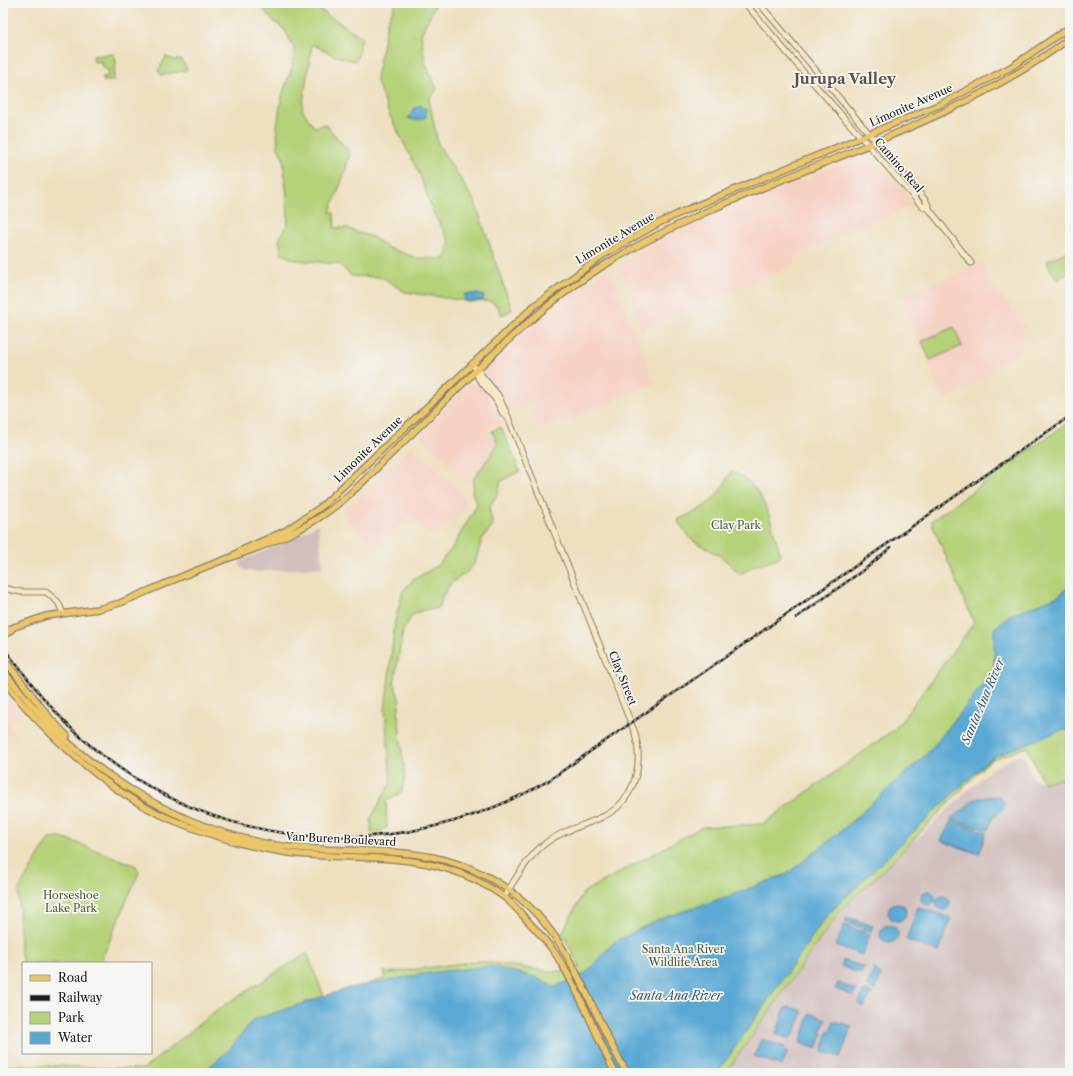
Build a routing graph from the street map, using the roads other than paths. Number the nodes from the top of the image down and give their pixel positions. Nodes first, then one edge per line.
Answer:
1 (745, 3) edge
2 (759, 3) edge
3 (1070, 27) edge
4 (1070, 38) edge
5 (870, 134) junction
6 (862, 137) junction
7 (876, 141) junction
8 (868, 144) junction
9 (930, 210) junction
10 (971, 263) dead end
11 (472, 364) junction
12 (477, 371) junction
13 (437, 396) junction
14 (410, 436) junction
15 (230, 558) junction
16 (3, 588) edge
17 (63, 613) junction
18 (14, 627) junction
19 (3, 631) edge
20 (3, 637) edge
21 (3, 658) edge
22 (3, 671) edge
23 (3, 682) edge
24 (73, 746) junction
25 (163, 808) junction
26 (154, 812) junction
27 (508, 890) junction
28 (504, 897) junction
29 (616, 1073) edge
30 (627, 1073) edge

1 - 6 main road, Camino Real
2 - 5 main road, Camino Real
3 - 5 main road, Limonite Avenue
4 - 7 main road, Limonite Avenue
5 - 6 main road, Limonite Avenue
5 - 7 main road, Camino Real
6 - 8 main road, Camino Real
6 - 11 main road, Limonite Avenue
7 - 8 main road, Limonite Avenue
7 - 9 main road, Camino Real
8 - 9 main road, Camino Real
8 - 12 main road, Limonite Avenue
9 - 10 main road, Camino Real
11 - 12 main road, Clay Street
11 - 13 main road, Limonite Avenue
12 - 14 main road, Limonite Avenue
12 - 27 main road, Clay Street
13 - 14 main road
13 - 15 main road, Limonite Avenue
14 - 15 main road, Limonite Avenue
15 - 17 main road, Limonite Avenue
16 - 17 main road
17 - 18 main road, Limonite Avenue
18 - 19 main road, Limonite Avenue
18 - 20 main road, Limonite Avenue
21 - 24 main road
22 - 24 main road, Van Buren Boulevard
23 - 26 main road, Van Buren Boulevard
24 - 25 main road, Van Buren Boulevard
25 - 26 main road
25 - 27 main road, Van Buren Boulevard
26 - 28 main road, Van Buren Boulevard
27 - 28 main road, Clay Street
27 - 30 main road, Van Buren Boulevard
28 - 29 main road, Van Buren Boulevard

